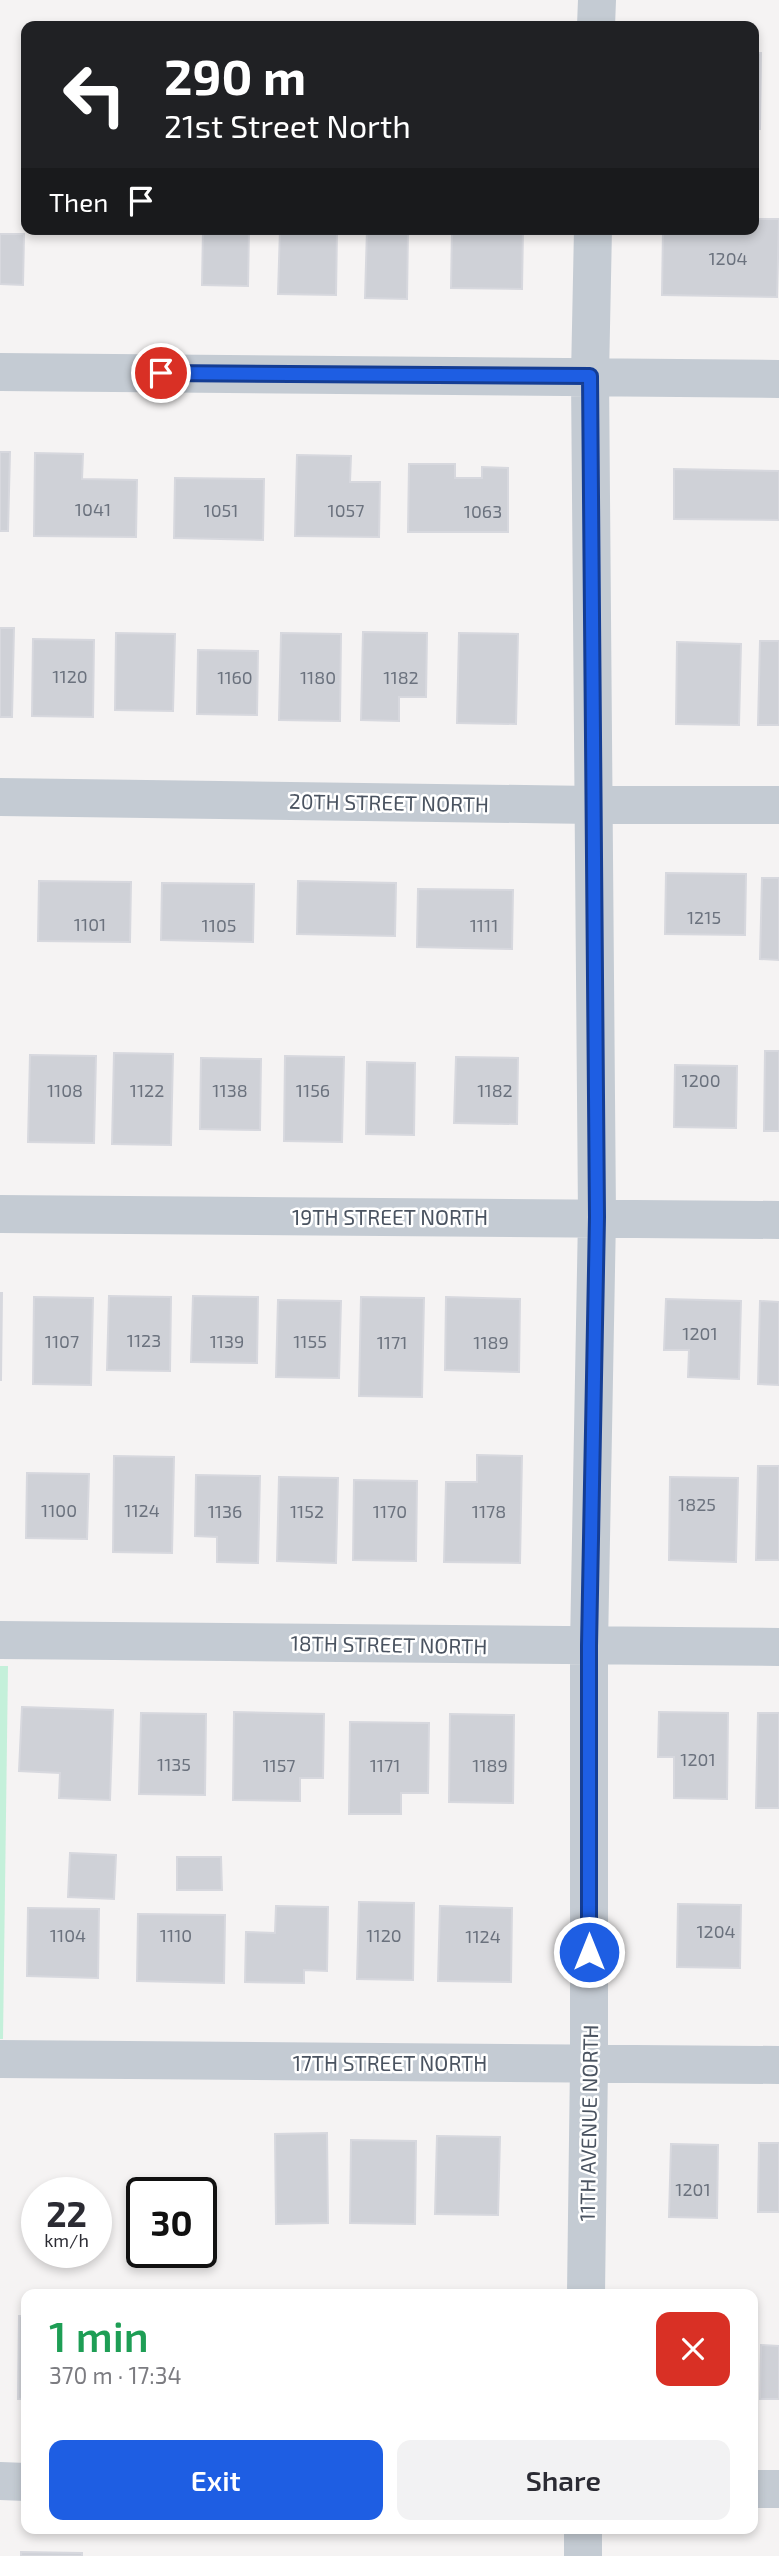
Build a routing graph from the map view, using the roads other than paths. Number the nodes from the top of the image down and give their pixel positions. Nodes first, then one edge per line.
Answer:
1 (597, 0) edge
2 (596, 21) edge
3 (593, 235) edge
4 (0, 372) edge
5 (590, 376) junction
6 (779, 379) edge
7 (0, 797) edge
8 (592, 805) junction
9 (779, 805) edge
10 (0, 1214) edge
11 (597, 1217) junction
12 (779, 1220) edge
13 (0, 1640) edge
14 (589, 1646) junction
15 (779, 1647) edge
16 (0, 2059) edge
17 (589, 2063) junction
18 (779, 2065) edge
19 (586, 2289) edge
20 (0, 2482) edge
21 (21, 2482) edge
22 (758, 2489) edge
23 (779, 2489) edge
24 (583, 2534) edge
25 (583, 2556) edge

1 - 2 street
3 - 5 street, 11TH AVENUE NORTH
4 - 5 street
5 - 6 street
5 - 8 street, 11TH AVENUE NORTH
7 - 8 street, 20TH STREET NORTH
8 - 9 street, 20TH STREET NORTH
8 - 11 street, 11TH AVENUE NORTH
10 - 11 street, 19TH STREET NORTH
11 - 12 street, 19TH STREET NORTH
11 - 14 street, 11TH AVENUE NORTH
13 - 14 street, 18TH STREET NORTH
14 - 15 street, 18TH STREET NORTH
14 - 17 street, 11TH AVENUE NORTH
16 - 17 street, 17TH STREET NORTH
17 - 18 street, 17TH STREET NORTH
17 - 19 street, 11TH AVENUE NORTH
20 - 21 street
22 - 23 street
24 - 25 street

